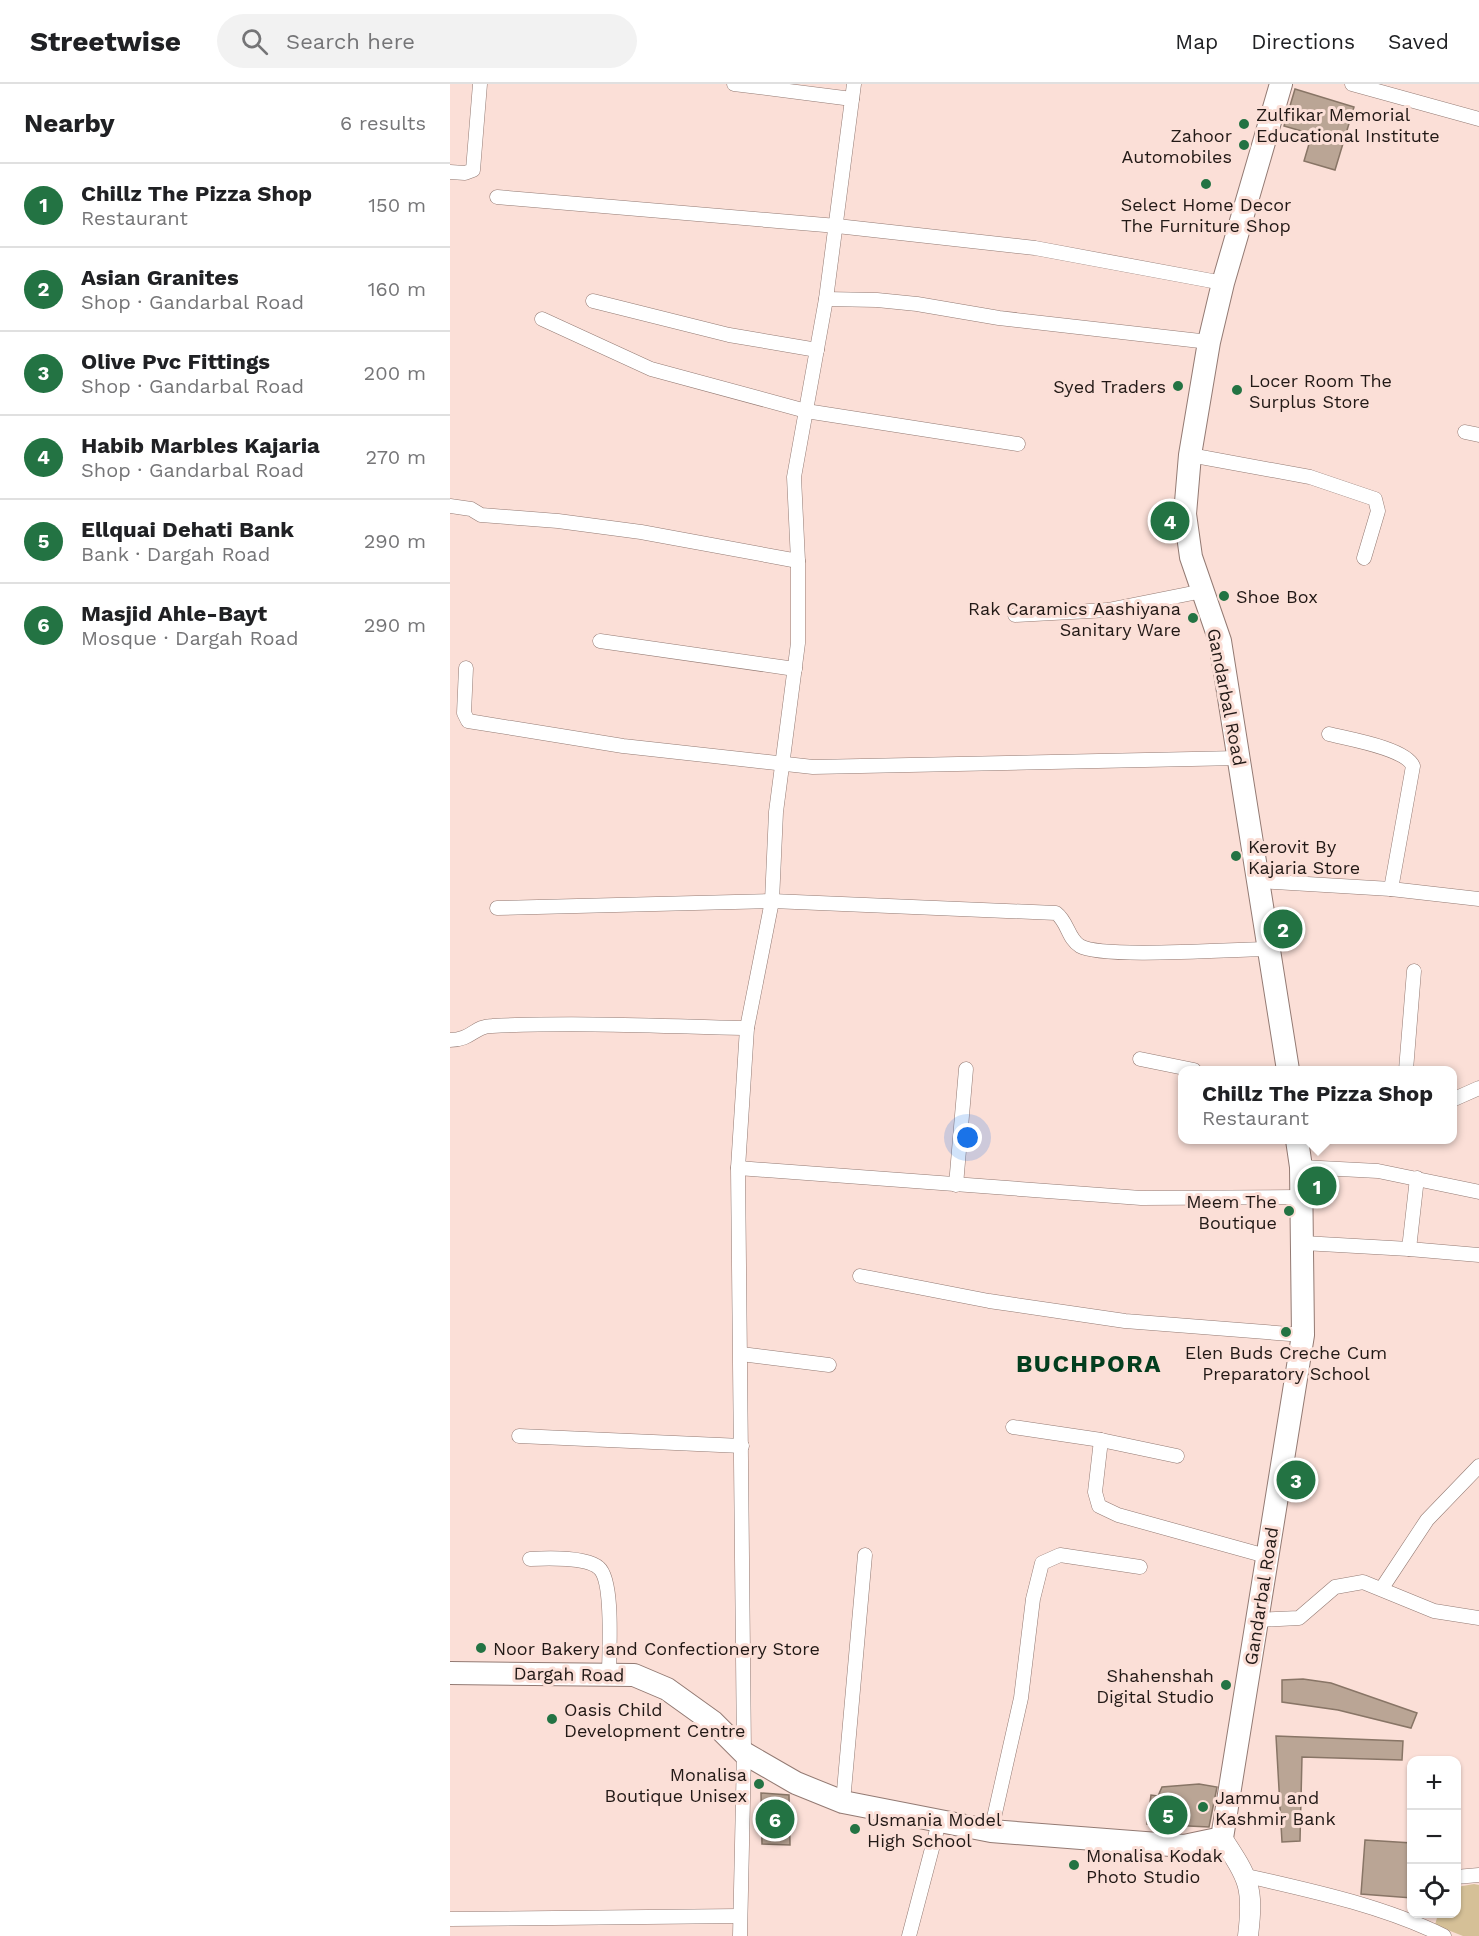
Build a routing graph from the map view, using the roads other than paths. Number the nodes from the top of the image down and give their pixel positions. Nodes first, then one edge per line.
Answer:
1 (480, 84) edge
2 (734, 84) edge
3 (854, 84) edge
4 (1281, 84) edge
5 (1352, 84) edge
6 (852, 99) junction
7 (1479, 120) edge
8 (450, 172) edge
9 (497, 197) dead end
10 (837, 226) junction
11 (1223, 282) junction
12 (826, 299) junction
13 (593, 301) dead end
14 (542, 319) dead end
15 (1209, 342) junction
16 (817, 350) junction
17 (806, 411) junction
18 (1017, 444) dead end
19 (1190, 455) junction
20 (450, 506) edge
21 (1364, 558) dead end
22 (798, 561) junction
23 (1203, 591) junction
24 (1015, 615) dead end
25 (600, 641) dead end
26 (466, 668) dead end
27 (795, 669) junction
28 (1329, 734) dead end
29 (1239, 758) junction
30 (781, 764) junction
31 (1258, 881) junction
32 (1391, 889) junction
33 (1479, 899) edge
34 (772, 901) junction
35 (497, 908) dead end
36 (1269, 949) junction
37 (1414, 971) dead end
38 (747, 1028) junction
39 (450, 1040) edge
40 (1140, 1059) dead end
41 (1286, 1066) edge
42 (1406, 1066) edge
43 (1178, 1067) edge
44 (966, 1069) dead end
45 (1479, 1088) edge
46 (1457, 1098) edge
47 (1298, 1144) edge
48 (1301, 1167) junction
49 (738, 1168) junction
50 (1417, 1178) junction
51 (956, 1185) junction
52 (1479, 1192) edge
53 (1301, 1197) junction
54 (1303, 1243) junction
55 (1409, 1249) junction
56 (1479, 1255) edge
57 (860, 1276) dead end
58 (1304, 1335) junction
59 (741, 1354) junction
60 (829, 1365) dead end
61 (1013, 1427) dead end
62 (519, 1436) dead end
63 (1101, 1440) junction
64 (742, 1446) junction
65 (1177, 1456) dead end
66 (1479, 1466) edge
67 (865, 1555) dead end
68 (1266, 1556) junction
69 (531, 1559) dead end
70 (1140, 1567) dead end
71 (1382, 1588) junction
72 (1479, 1618) edge
73 (1257, 1620) junction
74 (450, 1673) edge
75 (609, 1674) junction
76 (744, 1753) junction
77 (843, 1802) junction
78 (939, 1822) junction
79 (991, 1831) junction
80 (1222, 1839) junction
81 (1479, 1875) edge
82 (1247, 1876) junction
83 (1461, 1877) edge
84 (1407, 1915) edge
85 (740, 1916) junction
86 (1415, 1918) edge
87 (450, 1919) edge
88 (740, 1936) edge
89 (909, 1936) edge
90 (1248, 1936) edge
91 (1444, 1936) edge

1 - 8 street
2 - 6 street
3 - 6 street
4 - 11 main road, Gandarbal Road
5 - 7 street
6 - 10 street
9 - 10 street
10 - 11 street
10 - 12 street
11 - 15 main road, Gandarbal Road
12 - 15 street
12 - 16 street
13 - 16 street
14 - 17 street
15 - 19 main road, Gandarbal Road
16 - 17 street
17 - 18 street
17 - 22 street
19 - 21 street
19 - 23 main road, Gandarbal Road
20 - 22 street
22 - 27 street
23 - 24 street
23 - 29 main road, Gandarbal Road
25 - 27 street
26 - 30 street
27 - 30 street
28 - 32 street
29 - 30 street
29 - 31 main road, Gandarbal Road
30 - 34 street
31 - 32 street
31 - 36 main road, Gandarbal Road
32 - 33 street
34 - 35 street
34 - 36 street
34 - 38 street
36 - 41 main road, Gandarbal Road
37 - 42 street
38 - 39 street
38 - 49 street
40 - 43 street
44 - 51 street
45 - 46 street
47 - 48 main road, Gandarbal Road
48 - 50 street
48 - 53 main road, Gandarbal Road
49 - 51 street
49 - 59 street
50 - 52 street
50 - 55 street
51 - 53 street
53 - 54 main road, Gandarbal Road
54 - 55 street
54 - 58 main road, Gandarbal Road
55 - 56 street
57 - 58 street
58 - 68 main road, Gandarbal Road
59 - 60 street
59 - 64 street
61 - 63 street
62 - 64 street
63 - 65 street
63 - 68 street
64 - 76 street
66 - 71 street
67 - 77 street
68 - 73 main road, Gandarbal Road
69 - 75 street
70 - 79 street
71 - 72 street
71 - 73 street
73 - 80 main road, Gandarbal Road
74 - 75 main road, Dargah Road
75 - 76 main road, Dargah Road
76 - 77 main road, Dargah Road
76 - 85 street
77 - 78 main road, Dargah Road
78 - 79 main road, Dargah Road
78 - 89 street
79 - 80 main road, Dargah Road
80 - 82 street
81 - 83 street
82 - 84 street
82 - 90 street
85 - 87 street
85 - 88 street
86 - 91 street

